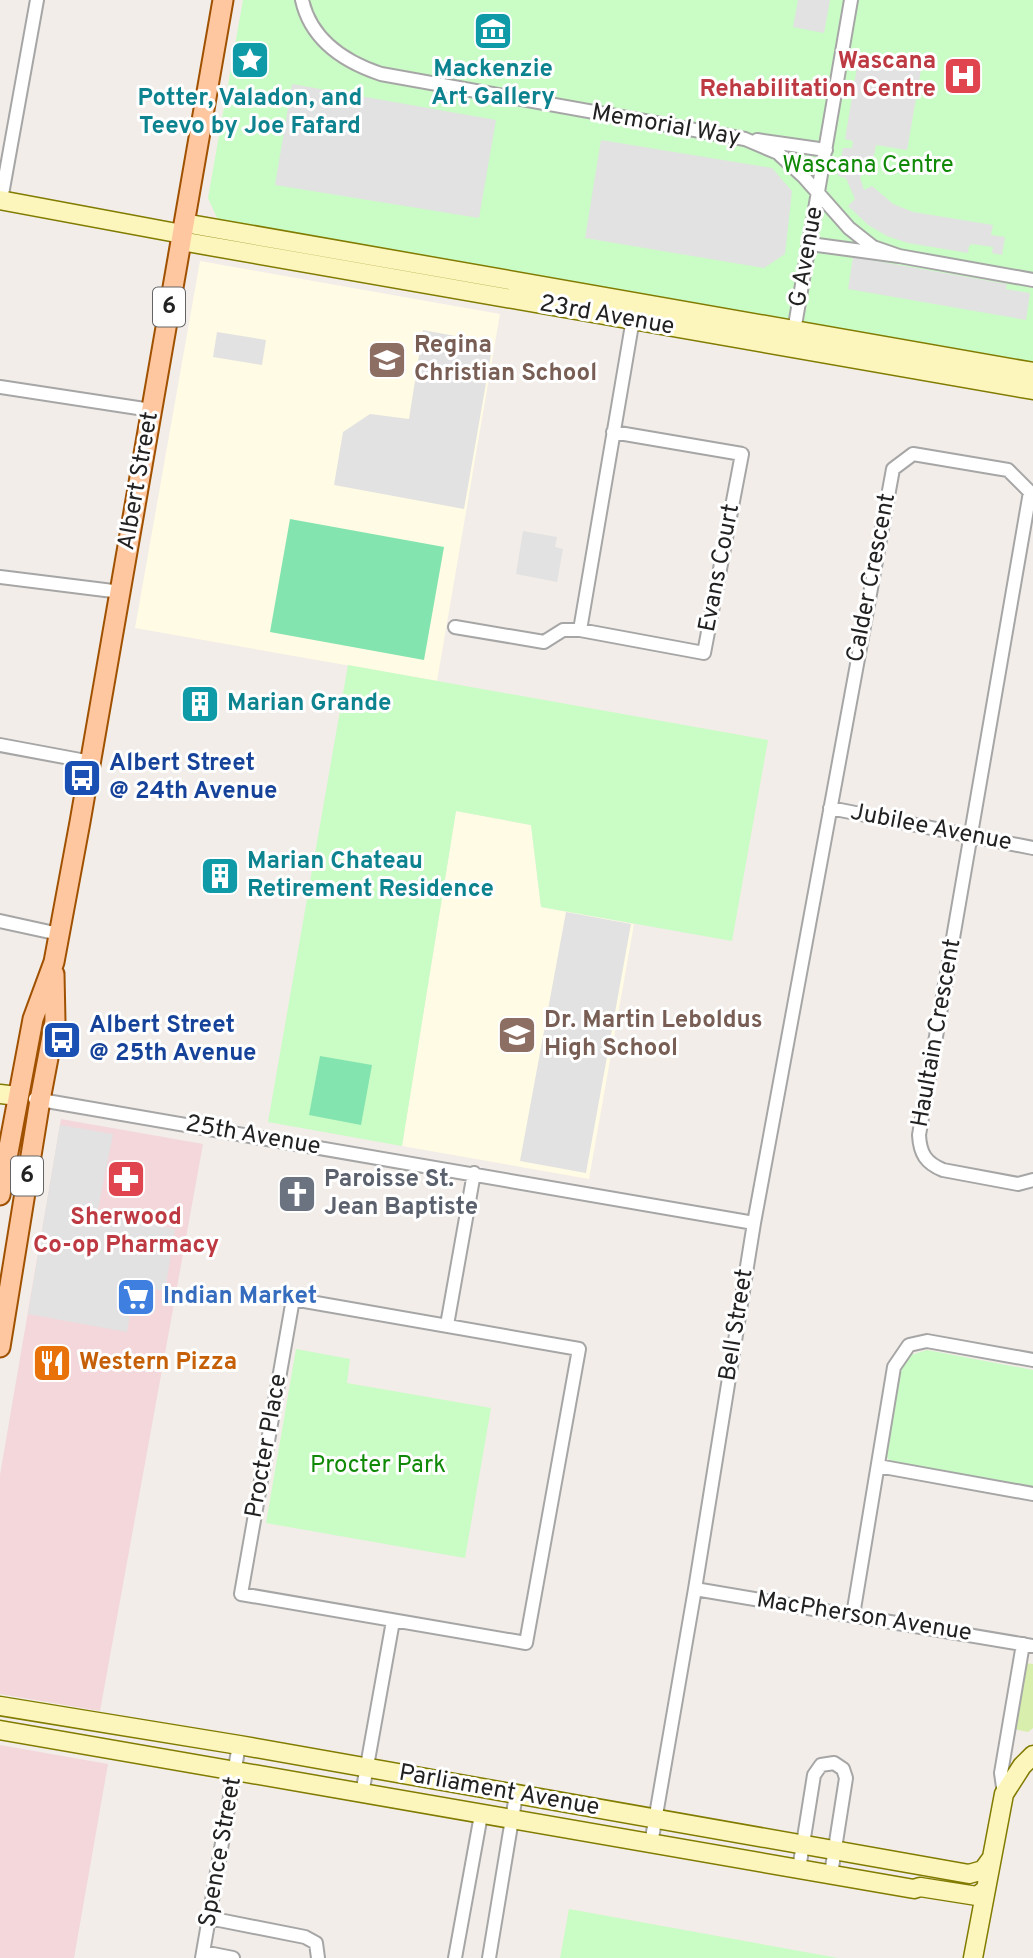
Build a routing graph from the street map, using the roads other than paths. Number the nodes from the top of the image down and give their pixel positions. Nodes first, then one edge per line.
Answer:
1 (37, 0) edge
2 (223, 0) edge
3 (302, 0) edge
4 (851, 0) edge
5 (745, 139) junction
6 (826, 150) junction
7 (818, 193) junction
8 (1, 200) edge
9 (183, 233) junction
10 (810, 244) junction
11 (899, 256) junction
12 (1033, 280) edge
13 (634, 311) junction
14 (793, 339) junction
15 (1033, 372) edge
16 (0, 387) edge
17 (1033, 390) edge
18 (151, 410) junction
19 (613, 432) junction
20 (0, 577) edge
21 (121, 592) junction
22 (455, 627) dead end
23 (580, 630) junction
24 (0, 745) edge
25 (91, 762) junction
26 (830, 808) junction
27 (971, 836) junction
28 (1033, 848) edge
29 (0, 921) edge
30 (59, 934) junction
31 (54, 962) junction
32 (8, 1095) edge
33 (40, 1100) junction
34 (474, 1173) junction
35 (1033, 1180) edge
36 (0, 1195) edge
37 (754, 1223) junction
38 (447, 1325) junction
39 (0, 1347) edge
40 (1033, 1360) edge
41 (878, 1466) junction
42 (1033, 1494) edge
43 (695, 1589) junction
44 (853, 1615) junction
45 (393, 1621) junction
46 (1028, 1645) edge
47 (0, 1706) edge
48 (0, 1730) edge
49 (239, 1745) junction
50 (1033, 1755) edge
51 (366, 1768) junction
52 (234, 1772) junction
53 (362, 1794) junction
54 (1004, 1794) junction
55 (516, 1795) junction
56 (481, 1815) junction
57 (655, 1819) junction
58 (513, 1820) junction
59 (651, 1844) junction
60 (803, 1845) junction
61 (835, 1851) junction
62 (991, 1859) junction
63 (799, 1869) junction
64 (831, 1874) junction
65 (969, 1874) junction
66 (986, 1887) junction
67 (914, 1889) junction
68 (209, 1918) junction
69 (979, 1921) junction
70 (202, 1955) edge
71 (233, 1958) edge
72 (318, 1958) edge
73 (455, 1958) edge
74 (489, 1958) edge
75 (973, 1958) edge

1 - 8 street
2 - 9 main road, Albert Street / 6
3 - 5 street, Memorial Way
4 - 6 street, G Avenue
5 - 6 street
5 - 7 street, Memorial Way
6 - 7 street, G Avenue
7 - 10 street, G Avenue
7 - 11 street, Memorial Way
8 - 9 street, 23rd Avenue
9 - 13 street, 23rd Avenue
9 - 18 main road, Albert Street / 6
10 - 11 street, Memorial Way
10 - 14 street, G Avenue
11 - 12 street, Memorial Way
13 - 14 street, 23rd Avenue
13 - 19 street
14 - 15 street, 23rd Avenue
14 - 17 street, 23rd Avenue
16 - 18 street
18 - 21 main road, Albert Street / 6
19 - 23 street
19 - 23 street, Evans Court
20 - 21 street
21 - 25 main road, Albert Street / 6
22 - 23 street
24 - 25 street
25 - 30 main road, Albert Street / 6
26 - 27 street, Jubilee Avenue
26 - 27 street, Calder Crescent
26 - 37 street, Bell Street
27 - 28 street, Jubilee Avenue
27 - 35 street, Haultain Crescent
29 - 30 street
30 - 31 main road, Albert Street / 6
31 - 32 main road, Albert Street / 6
31 - 33 main road, Albert Street / 6
32 - 33 street, 25th Avenue
32 - 36 main road, Albert Street / 6
33 - 34 street, 25th Avenue
33 - 39 main road, Albert Street / 6
34 - 37 street, 25th Avenue
34 - 38 street
37 - 43 street, Bell Street
38 - 45 street, Procter Place
38 - 45 street, Procter Place
40 - 41 street
41 - 42 street
41 - 44 street
43 - 44 street, MacPherson Avenue
43 - 57 street, Bell Street
44 - 46 street, MacPherson Avenue
45 - 51 street
46 - 54 street
47 - 49 street, Parliament Avenue
48 - 52 street, Parliament Avenue
49 - 51 street, Parliament Avenue
49 - 52 street, Spence Street
50 - 54 street
51 - 53 street
51 - 55 street, Parliament Avenue
52 - 53 street, Parliament Avenue
52 - 68 street, Spence Street
53 - 56 street, Parliament Avenue
54 - 62 street
55 - 57 street, Parliament Avenue
55 - 58 street
56 - 58 street, Parliament Avenue
56 - 73 street
57 - 59 street, Bell Street
57 - 60 street, Parliament Avenue
58 - 59 street, Parliament Avenue
58 - 74 street
59 - 63 street, Parliament Avenue
60 - 61 street, Parliament Avenue
60 - 61 street
60 - 63 street
61 - 64 street
61 - 65 street, Parliament Avenue
62 - 65 street
62 - 66 street
63 - 64 street, Parliament Avenue
64 - 67 street, Parliament Avenue
65 - 66 street
66 - 67 street, Parliament Avenue
66 - 69 street
67 - 69 street, Parliament Avenue
68 - 70 street, Spence Street
68 - 72 street
69 - 75 street
70 - 71 street

